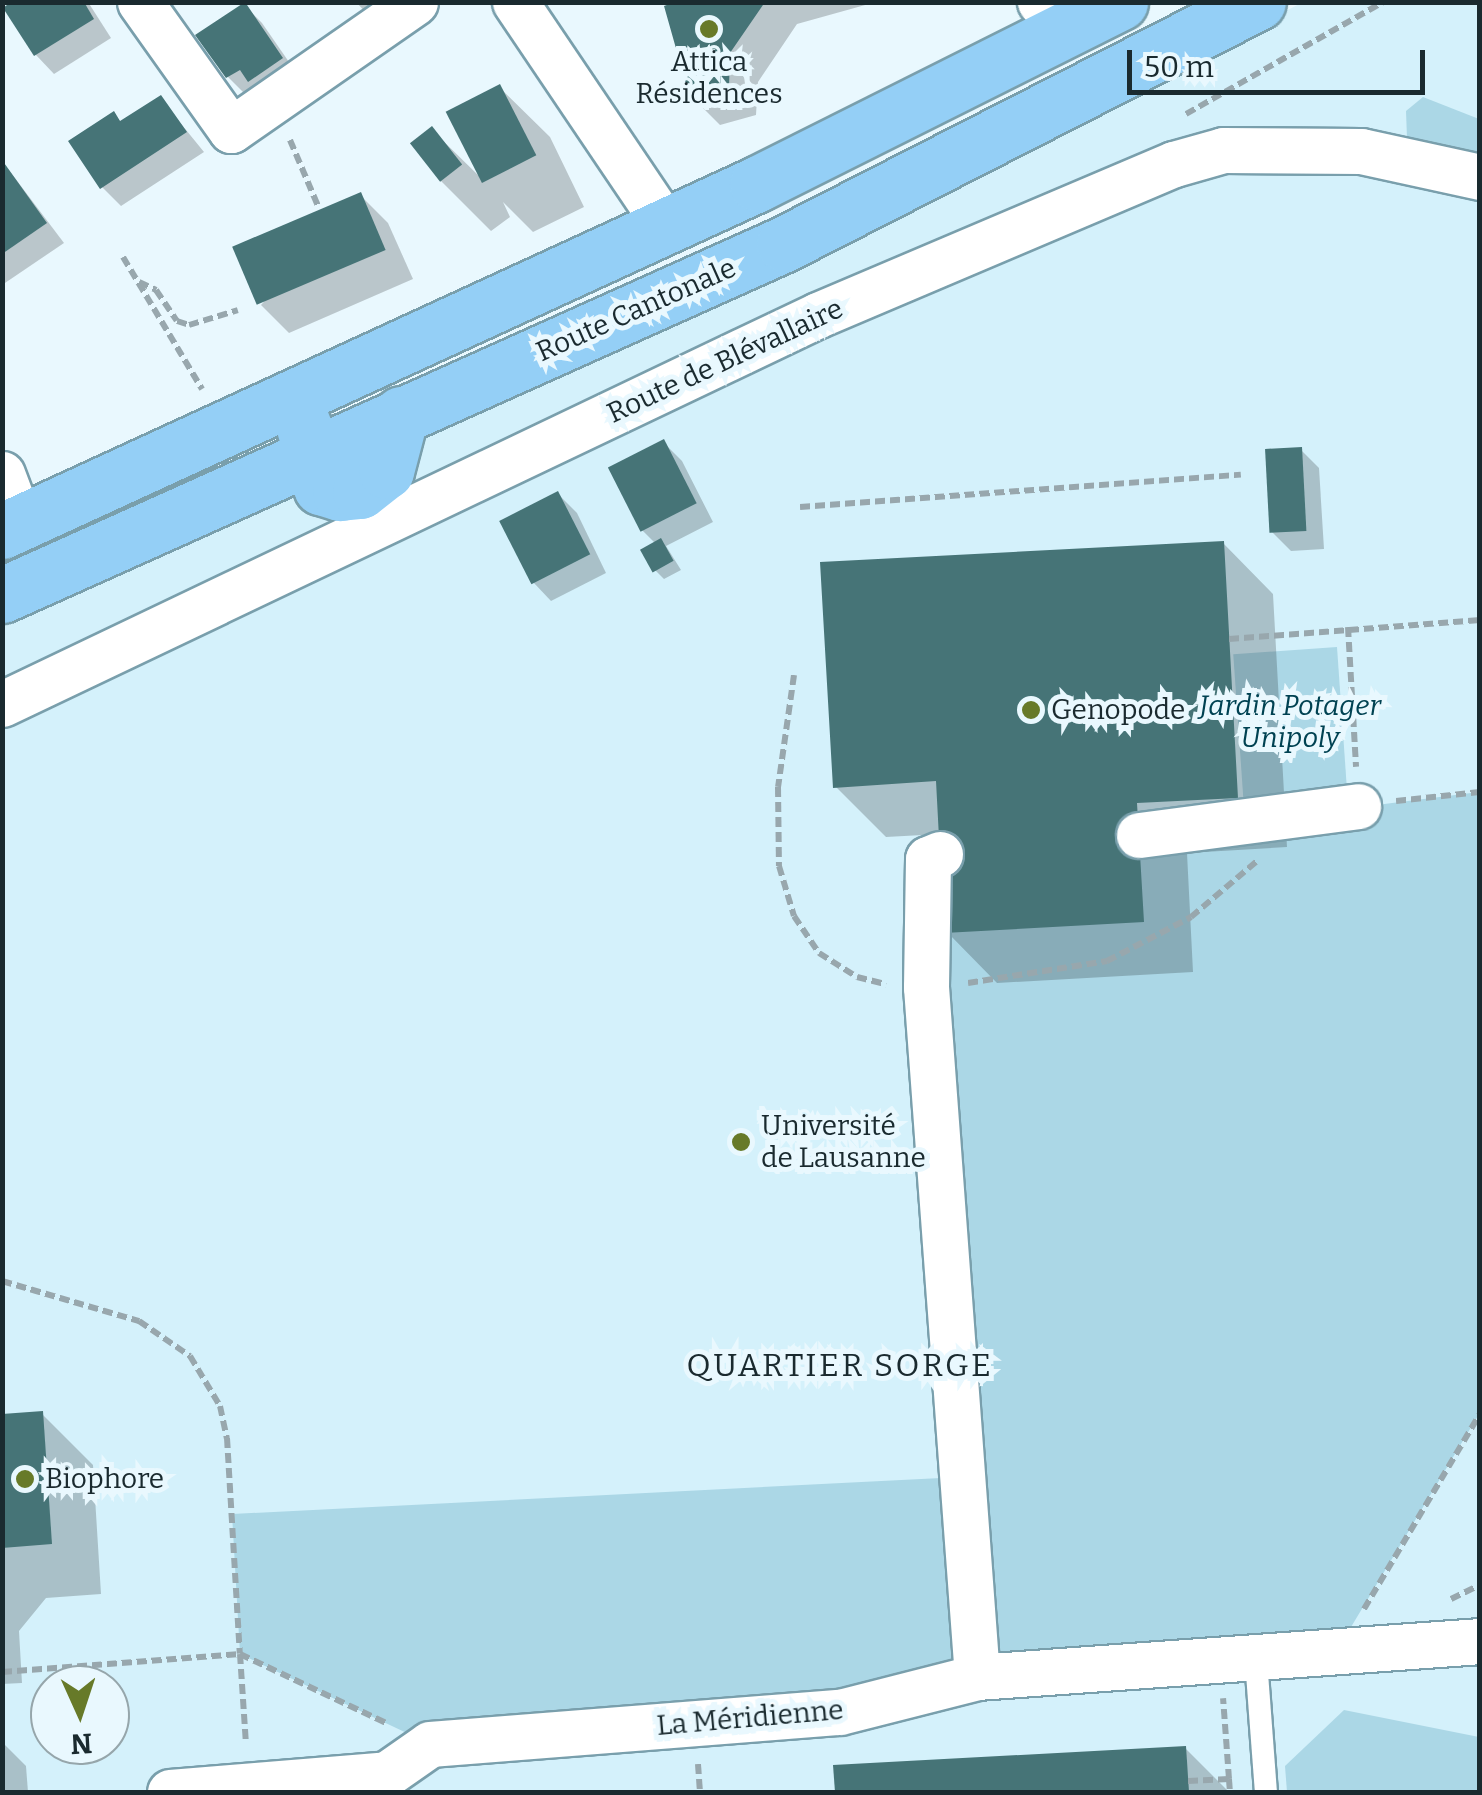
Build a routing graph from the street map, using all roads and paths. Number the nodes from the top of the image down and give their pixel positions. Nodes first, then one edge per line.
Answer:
1 (140, 2) edge
2 (415, 2) edge
3 (515, 2) edge
4 (1120, 2) edge
5 (1258, 2) edge
6 (1383, 2) edge
7 (1054, 17) edge
8 (293, 146) dead end
9 (1174, 164) junction
10 (1480, 177) edge
11 (318, 206) dead end
12 (664, 223) junction
13 (123, 257) dead end
14 (138, 282) junction
15 (488, 304) junction
16 (238, 310) dead end
17 (204, 392) dead end
18 (309, 457) junction
19 (1241, 475) dead end
20 (800, 507) dead end
21 (8, 509) edge
22 (2, 595) edge
23 (1480, 620) edge
24 (1348, 626) junction
25 (1229, 639) dead end
26 (794, 676) dead end
27 (2, 704) edge
28 (1480, 792) edge
29 (1336, 809) junction
30 (1139, 835) dead end
31 (940, 854) dead end
32 (926, 987) junction
33 (2, 1282) edge
34 (1480, 1414) edge
35 (1480, 1641) edge
36 (1336, 1652) junction
37 (240, 1654) junction
38 (1238, 1661) junction
39 (2, 1672) edge
40 (977, 1677) junction
41 (430, 1744) junction
42 (1230, 1778) junction
43 (1188, 1781) dead end
44 (248, 1784) junction
45 (170, 1792) edge
46 (1230, 1792) edge
47 (1266, 1792) edge

1 - 2 street
3 - 12 street
4 - 7 main road
5 - 18 main road, Route Cantonale
6 - 9 path
7 - 12 main road
8 - 11 path
9 - 10 street, Route de Blévallaire
9 - 27 street, Route de Blévallaire
12 - 15 main road
13 - 14 path
14 - 16 path
14 - 17 path
15 - 18 main road
15 - 21 main road
18 - 22 main road, Route Cantonale
19 - 20 path
23 - 24 path
24 - 25 path
24 - 29 path
26 - 32 path
28 - 29 path
29 - 30 street
29 - 32 path
31 - 32 street
32 - 40 street
33 - 37 path
34 - 36 path
35 - 36 street, La Méridienne
36 - 38 street, La Méridienne
37 - 39 path
37 - 41 path
37 - 44 path
38 - 40 street, La Méridienne
38 - 42 path
38 - 47 lane
40 - 41 street, La Méridienne
41 - 44 street
42 - 43 path
42 - 46 path
44 - 45 street

